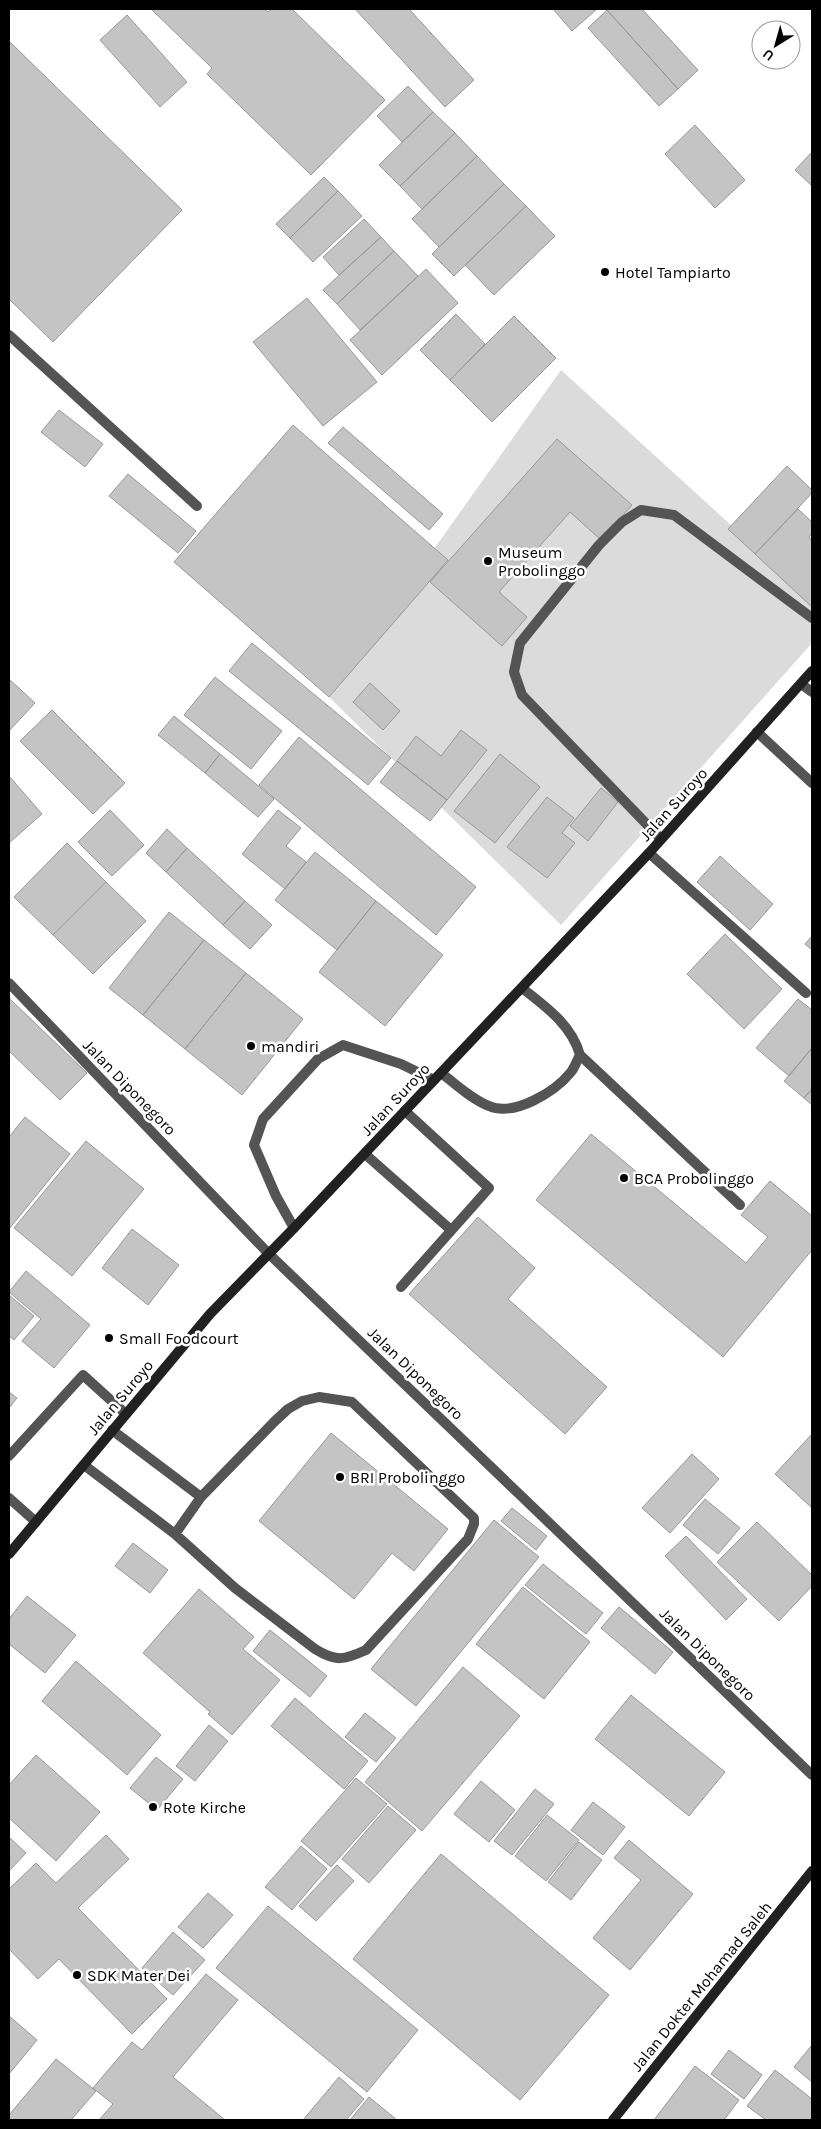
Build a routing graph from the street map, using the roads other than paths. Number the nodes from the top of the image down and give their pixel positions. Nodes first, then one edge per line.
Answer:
1 (9, 335) edge
2 (196, 506) dead end
3 (812, 618) edge
4 (812, 671) edge
5 (801, 684) junction
6 (812, 692) edge
7 (757, 732) junction
8 (812, 783) edge
9 (661, 838) junction
10 (649, 853) junction
11 (9, 983) edge
12 (522, 988) junction
13 (806, 993) dead end
14 (580, 1055) junction
15 (437, 1077) junction
16 (405, 1111) junction
17 (364, 1154) junction
18 (740, 1205) dead end
19 (294, 1228) junction
20 (451, 1230) junction
21 (270, 1254) junction
22 (401, 1287) dead end
23 (126, 1414) junction
24 (112, 1430) junction
25 (9, 1456) edge
26 (84, 1464) junction
27 (201, 1497) junction
28 (9, 1498) edge
29 (36, 1522) junction
30 (175, 1534) junction
31 (9, 1554) edge
32 (812, 1775) edge
33 (812, 1872) edge
34 (613, 2120) edge

1 - 2 street
3 - 9 street
4 - 5 main road, Jalan Suroyo
5 - 6 street
5 - 7 main road, Jalan Suroyo
7 - 8 street
7 - 9 main road, Jalan Suroyo
9 - 10 main road, Jalan Suroyo
10 - 12 main road, Jalan Suroyo
10 - 13 street
11 - 21 street, Jalan Diponegoro
12 - 14 street
12 - 15 main road, Jalan Suroyo
14 - 15 street
14 - 18 street
15 - 16 main road, Jalan Suroyo
15 - 19 street
16 - 17 main road, Jalan Suroyo
16 - 20 street
17 - 19 main road, Jalan Suroyo
17 - 20 street
19 - 21 main road, Jalan Suroyo
20 - 22 street
21 - 23 main road, Jalan Suroyo
21 - 32 street, Jalan Diponegoro
23 - 24 main road, Jalan Suroyo
23 - 25 street
24 - 26 main road, Jalan Suroyo
24 - 27 street
26 - 29 main road, Jalan Suroyo
26 - 30 street
27 - 30 street
27 - 30 street
28 - 29 street
29 - 31 main road, Jalan Suroyo
33 - 34 main road, Jalan Dokter Mohamad Saleh

